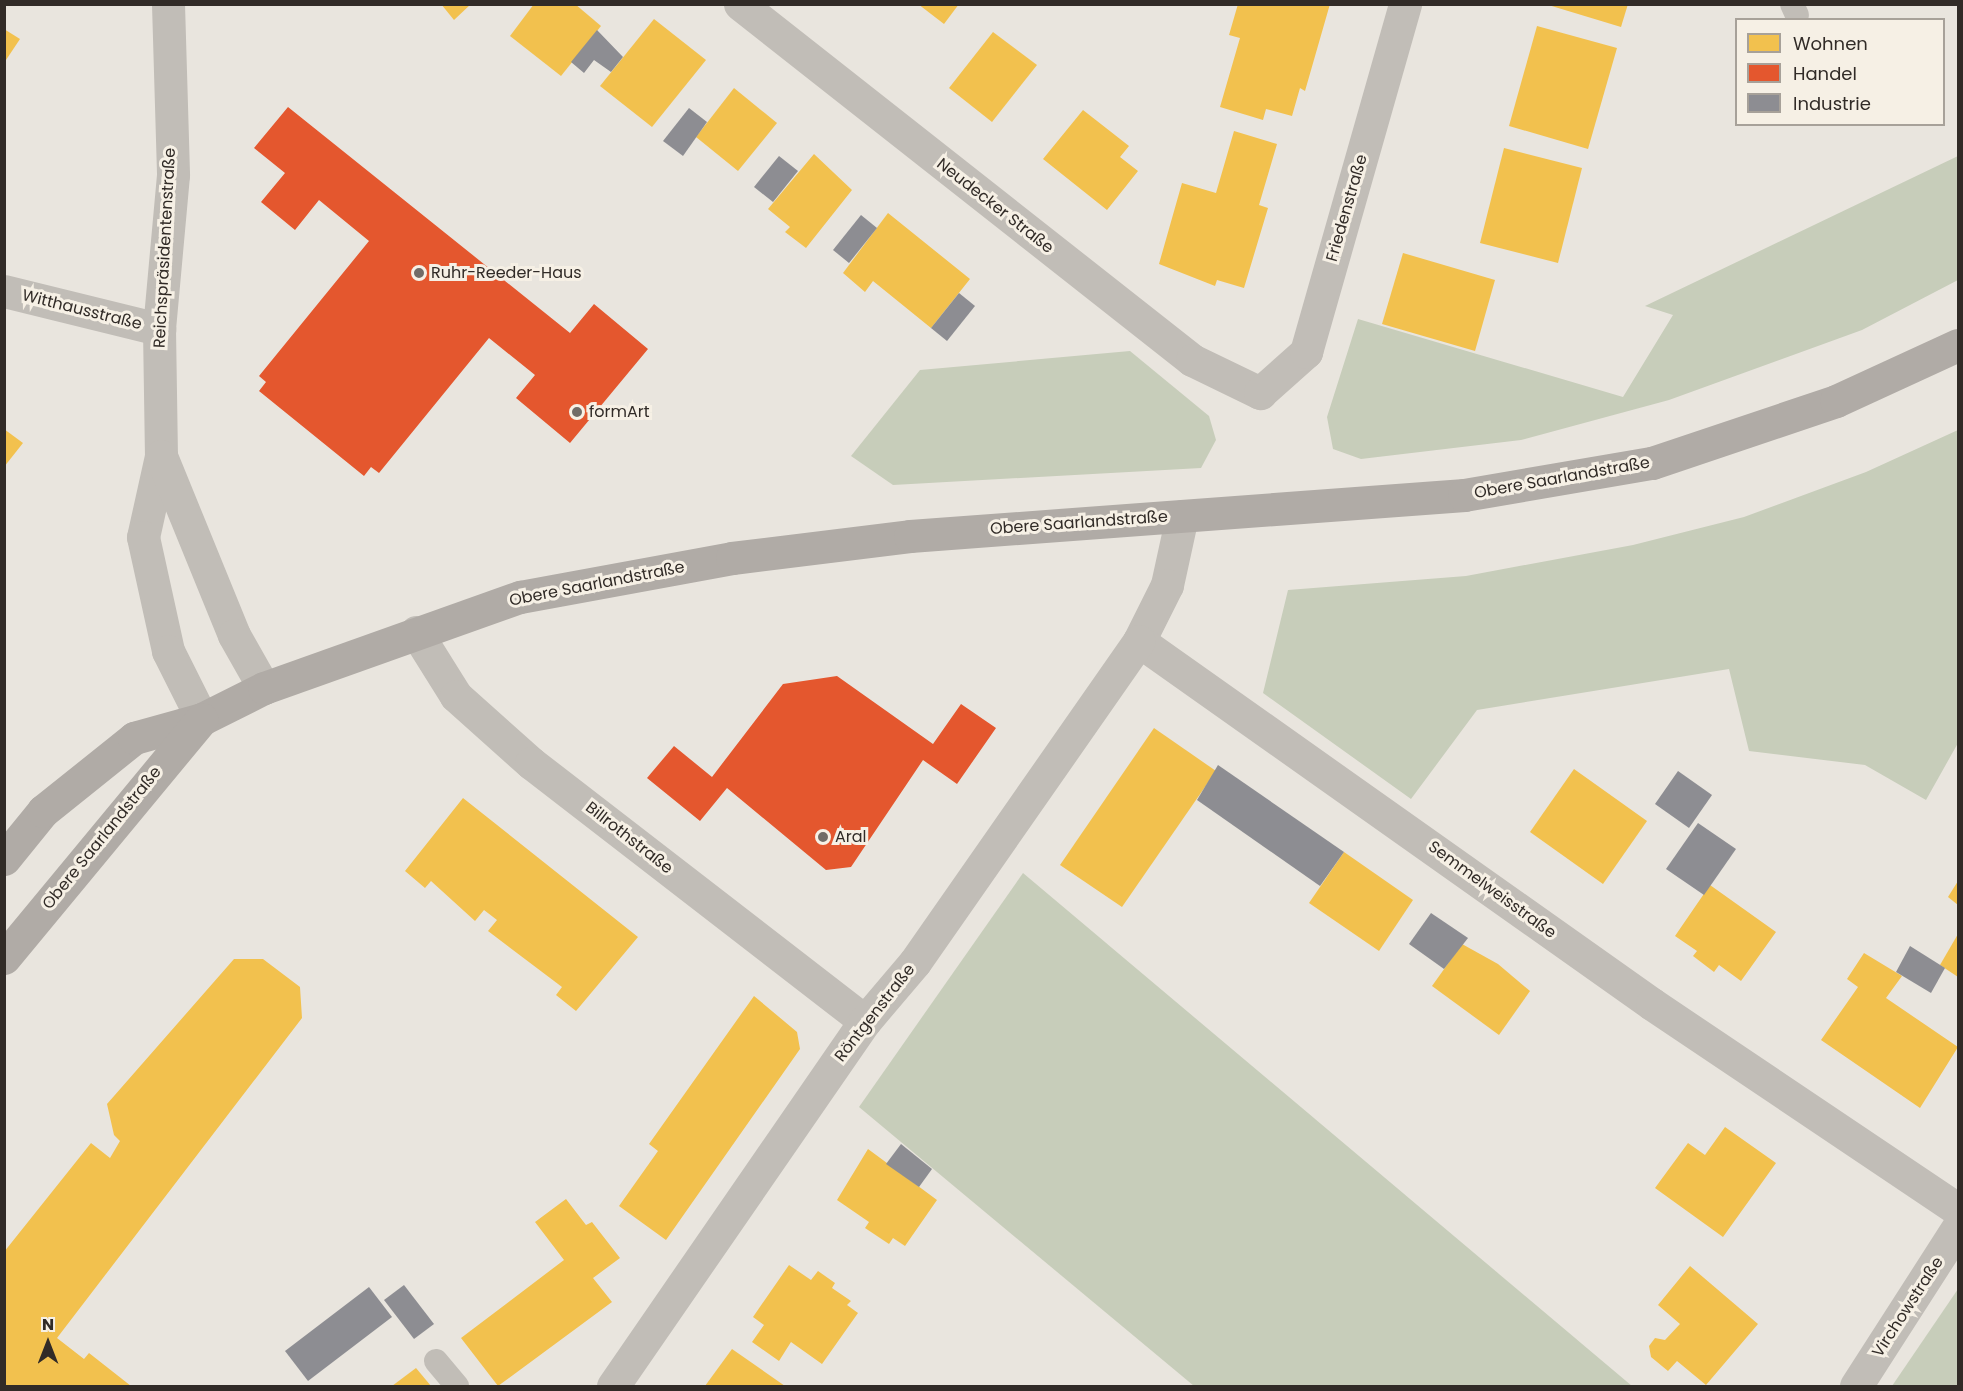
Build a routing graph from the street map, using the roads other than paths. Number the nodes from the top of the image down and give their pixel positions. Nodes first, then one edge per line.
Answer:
1 (740, 4) edge
2 (1405, 4) edge
3 (168, 10) edge
4 (4, 291) edge
5 (159, 329) junction
6 (1959, 345) edge
7 (1260, 393) joint
8 (161, 456) junction
9 (1182, 516) junction
10 (416, 632) junction
11 (1139, 641) junction
12 (264, 688) junction
13 (202, 719) junction
14 (4, 859) edge
15 (4, 958) edge
16 (865, 1021) junction
17 (1959, 1210) edge
18 (1959, 1227) edge
19 (436, 1360) dead end
20 (457, 1386) edge
21 (613, 1386) edge
22 (1856, 1386) edge

1 - 7 street, Neudecker Straße
2 - 7 street, Friedenstraße
3 - 5 street, Reichspräsidentenstraße
4 - 5 street, Witthausstraße
5 - 8 street, Reichspräsidentenstraße
6 - 9 main road, Obere Saarlandstraße
8 - 12 street, Reichspräsidentenstraße
8 - 13 street, Reichspräsidentenstraße
9 - 10 main road, Obere Saarlandstraße
9 - 11 street
10 - 12 main road, Obere Saarlandstraße
10 - 16 street, Billrothstraße
11 - 16 street, Röntgenstraße
11 - 17 street, Semmelweisstraße
12 - 13 main road, Obere Saarlandstraße
13 - 14 main road, Obere Saarlandstraße
13 - 15 main road, Obere Saarlandstraße
16 - 21 street, Röntgenstraße
18 - 22 street, Virchowstraße
19 - 20 lane

